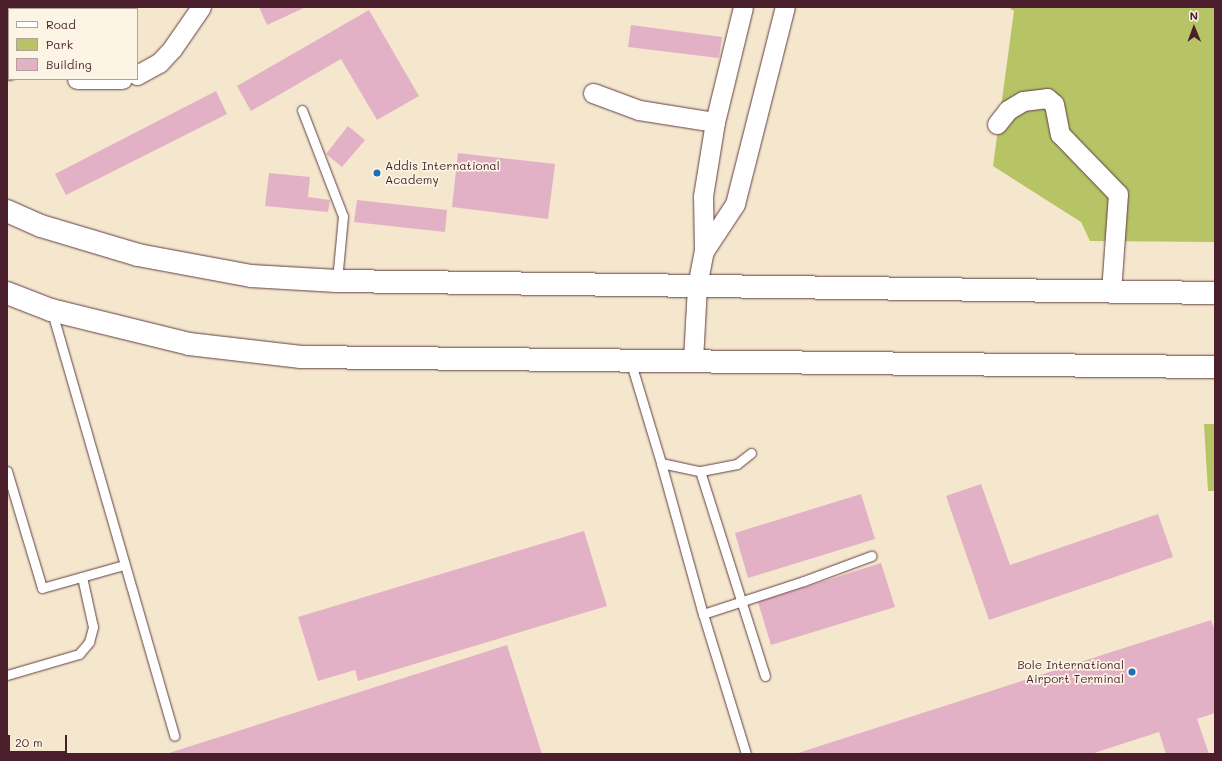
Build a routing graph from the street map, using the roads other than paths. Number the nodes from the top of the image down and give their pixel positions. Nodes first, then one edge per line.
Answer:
1 (201, 7) edge
2 (743, 7) edge
3 (784, 7) edge
4 (138, 74) edge
5 (593, 93) dead end
6 (302, 110) dead end
7 (715, 122) junction
8 (997, 124) dead end
9 (7, 212) edge
10 (704, 251) junction
11 (337, 281) junction
12 (697, 286) junction
13 (1111, 291) junction
14 (7, 293) edge
15 (1215, 293) edge
16 (51, 310) junction
17 (630, 360) junction
18 (693, 360) junction
19 (1215, 367) edge
20 (751, 453) dead end
21 (661, 463) junction
22 (7, 471) edge
23 (700, 471) junction
24 (871, 556) dead end
25 (124, 565) junction
26 (82, 577) junction
27 (741, 602) junction
28 (703, 614) junction
29 (7, 675) edge
30 (765, 676) dead end
31 (174, 736) dead end
32 (746, 754) edge

1 - 4 street
2 - 7 street
3 - 10 street
5 - 7 street
6 - 11 lane
7 - 10 street
8 - 13 street
9 - 11 main road
10 - 12 street
11 - 12 main road
12 - 13 main road
12 - 18 street
13 - 15 main road
14 - 16 main road
16 - 17 main road
16 - 25 lane
17 - 18 main road
17 - 21 lane
18 - 19 main road
20 - 23 lane
21 - 23 lane
21 - 28 lane
22 - 26 lane
23 - 27 lane
24 - 27 lane
25 - 26 lane
25 - 31 lane
26 - 29 lane
27 - 28 lane
27 - 30 lane
28 - 32 lane

